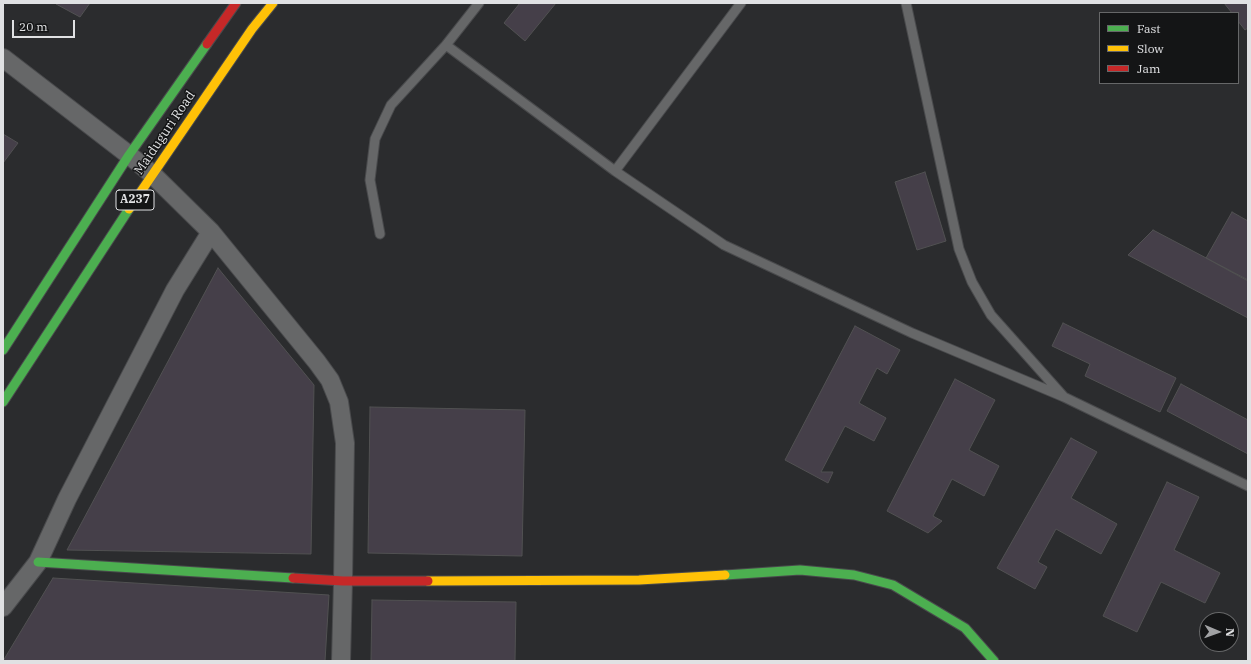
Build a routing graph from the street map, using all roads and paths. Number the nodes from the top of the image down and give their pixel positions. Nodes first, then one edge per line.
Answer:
1 (236, 3) edge
2 (273, 3) edge
3 (479, 3) edge
4 (741, 3) edge
5 (906, 3) edge
6 (446, 45) junction
7 (3, 58) edge
8 (130, 155) junction
9 (614, 170) junction
10 (152, 174) junction
11 (211, 232) junction
12 (380, 234) dead end
13 (3, 350) edge
14 (1064, 397) junction
15 (3, 402) edge
16 (1248, 486) edge
17 (38, 562) junction
18 (343, 581) junction
19 (3, 606) edge
20 (341, 661) edge
21 (994, 661) edge

1 - 8 main road, Maiduguri Road / A237
2 - 10 main road, Maiduguri Road / A237
3 - 6 lane
4 - 9 lane
5 - 14 lane
6 - 9 lane
6 - 12 lane
7 - 8 street
8 - 10 street
8 - 13 main road, Maiduguri Road / A237
9 - 14 lane
10 - 11 street
10 - 15 main road, Maiduguri Road / A237
11 - 17 street
11 - 18 street
14 - 16 lane
17 - 18 main road
17 - 19 street
18 - 20 street
18 - 21 main road

